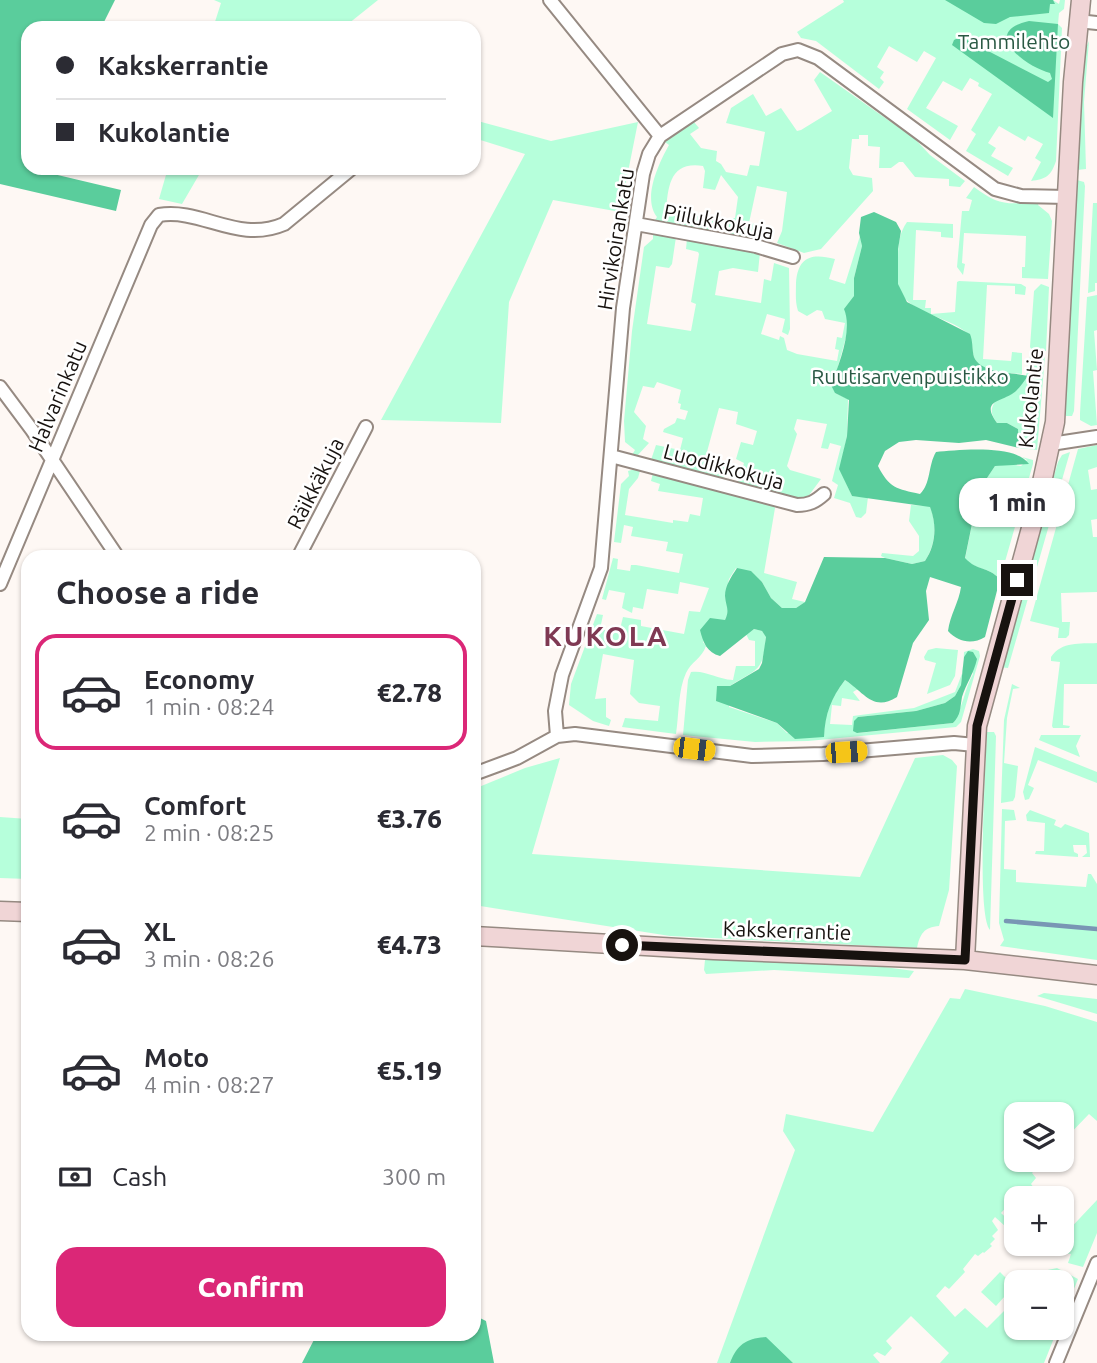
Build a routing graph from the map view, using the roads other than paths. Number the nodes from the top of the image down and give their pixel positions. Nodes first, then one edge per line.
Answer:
1 (550, 0) edge
2 (1081, 0) edge
3 (1078, 21) junction
4 (1097, 23) edge
5 (660, 136) junction
6 (344, 175) edge
7 (1067, 197) junction
8 (636, 224) junction
9 (793, 257) dead end
10 (0, 387) edge
11 (366, 427) dead end
12 (1097, 437) edge
13 (1051, 444) junction
14 (611, 456) junction
15 (51, 459) junction
16 (824, 494) dead end
17 (113, 550) edge
18 (302, 550) edge
19 (0, 584) edge
20 (557, 736) junction
21 (975, 745) junction
22 (481, 771) edge
23 (0, 911) edge
24 (21, 912) edge
25 (481, 936) edge
26 (965, 960) junction
27 (1097, 975) edge
28 (1097, 1263) edge
29 (1056, 1363) edge

1 - 5 street
2 - 3 street, Kukolantie
3 - 4 street
3 - 7 street, Kukolantie
5 - 7 street
5 - 8 street, Hirvikoirankatu
6 - 15 street, Halvarinkatu
7 - 13 street, Kukolantie
8 - 9 street, Piilukkokuja
8 - 14 street, Hirvikoirankatu
10 - 15 street
11 - 18 street, Räikkäkuja
12 - 13 street
13 - 21 street, Kukolantie
14 - 16 street, Luodikkokuja
14 - 20 street, Hirvikoirankatu
15 - 17 street
15 - 19 street, Halvarinkatu
20 - 21 street
20 - 22 street
21 - 26 street, Kukolantie
23 - 24 street
25 - 26 street, Kakskerrantie
26 - 27 street, Kakskerrantie
28 - 29 street

